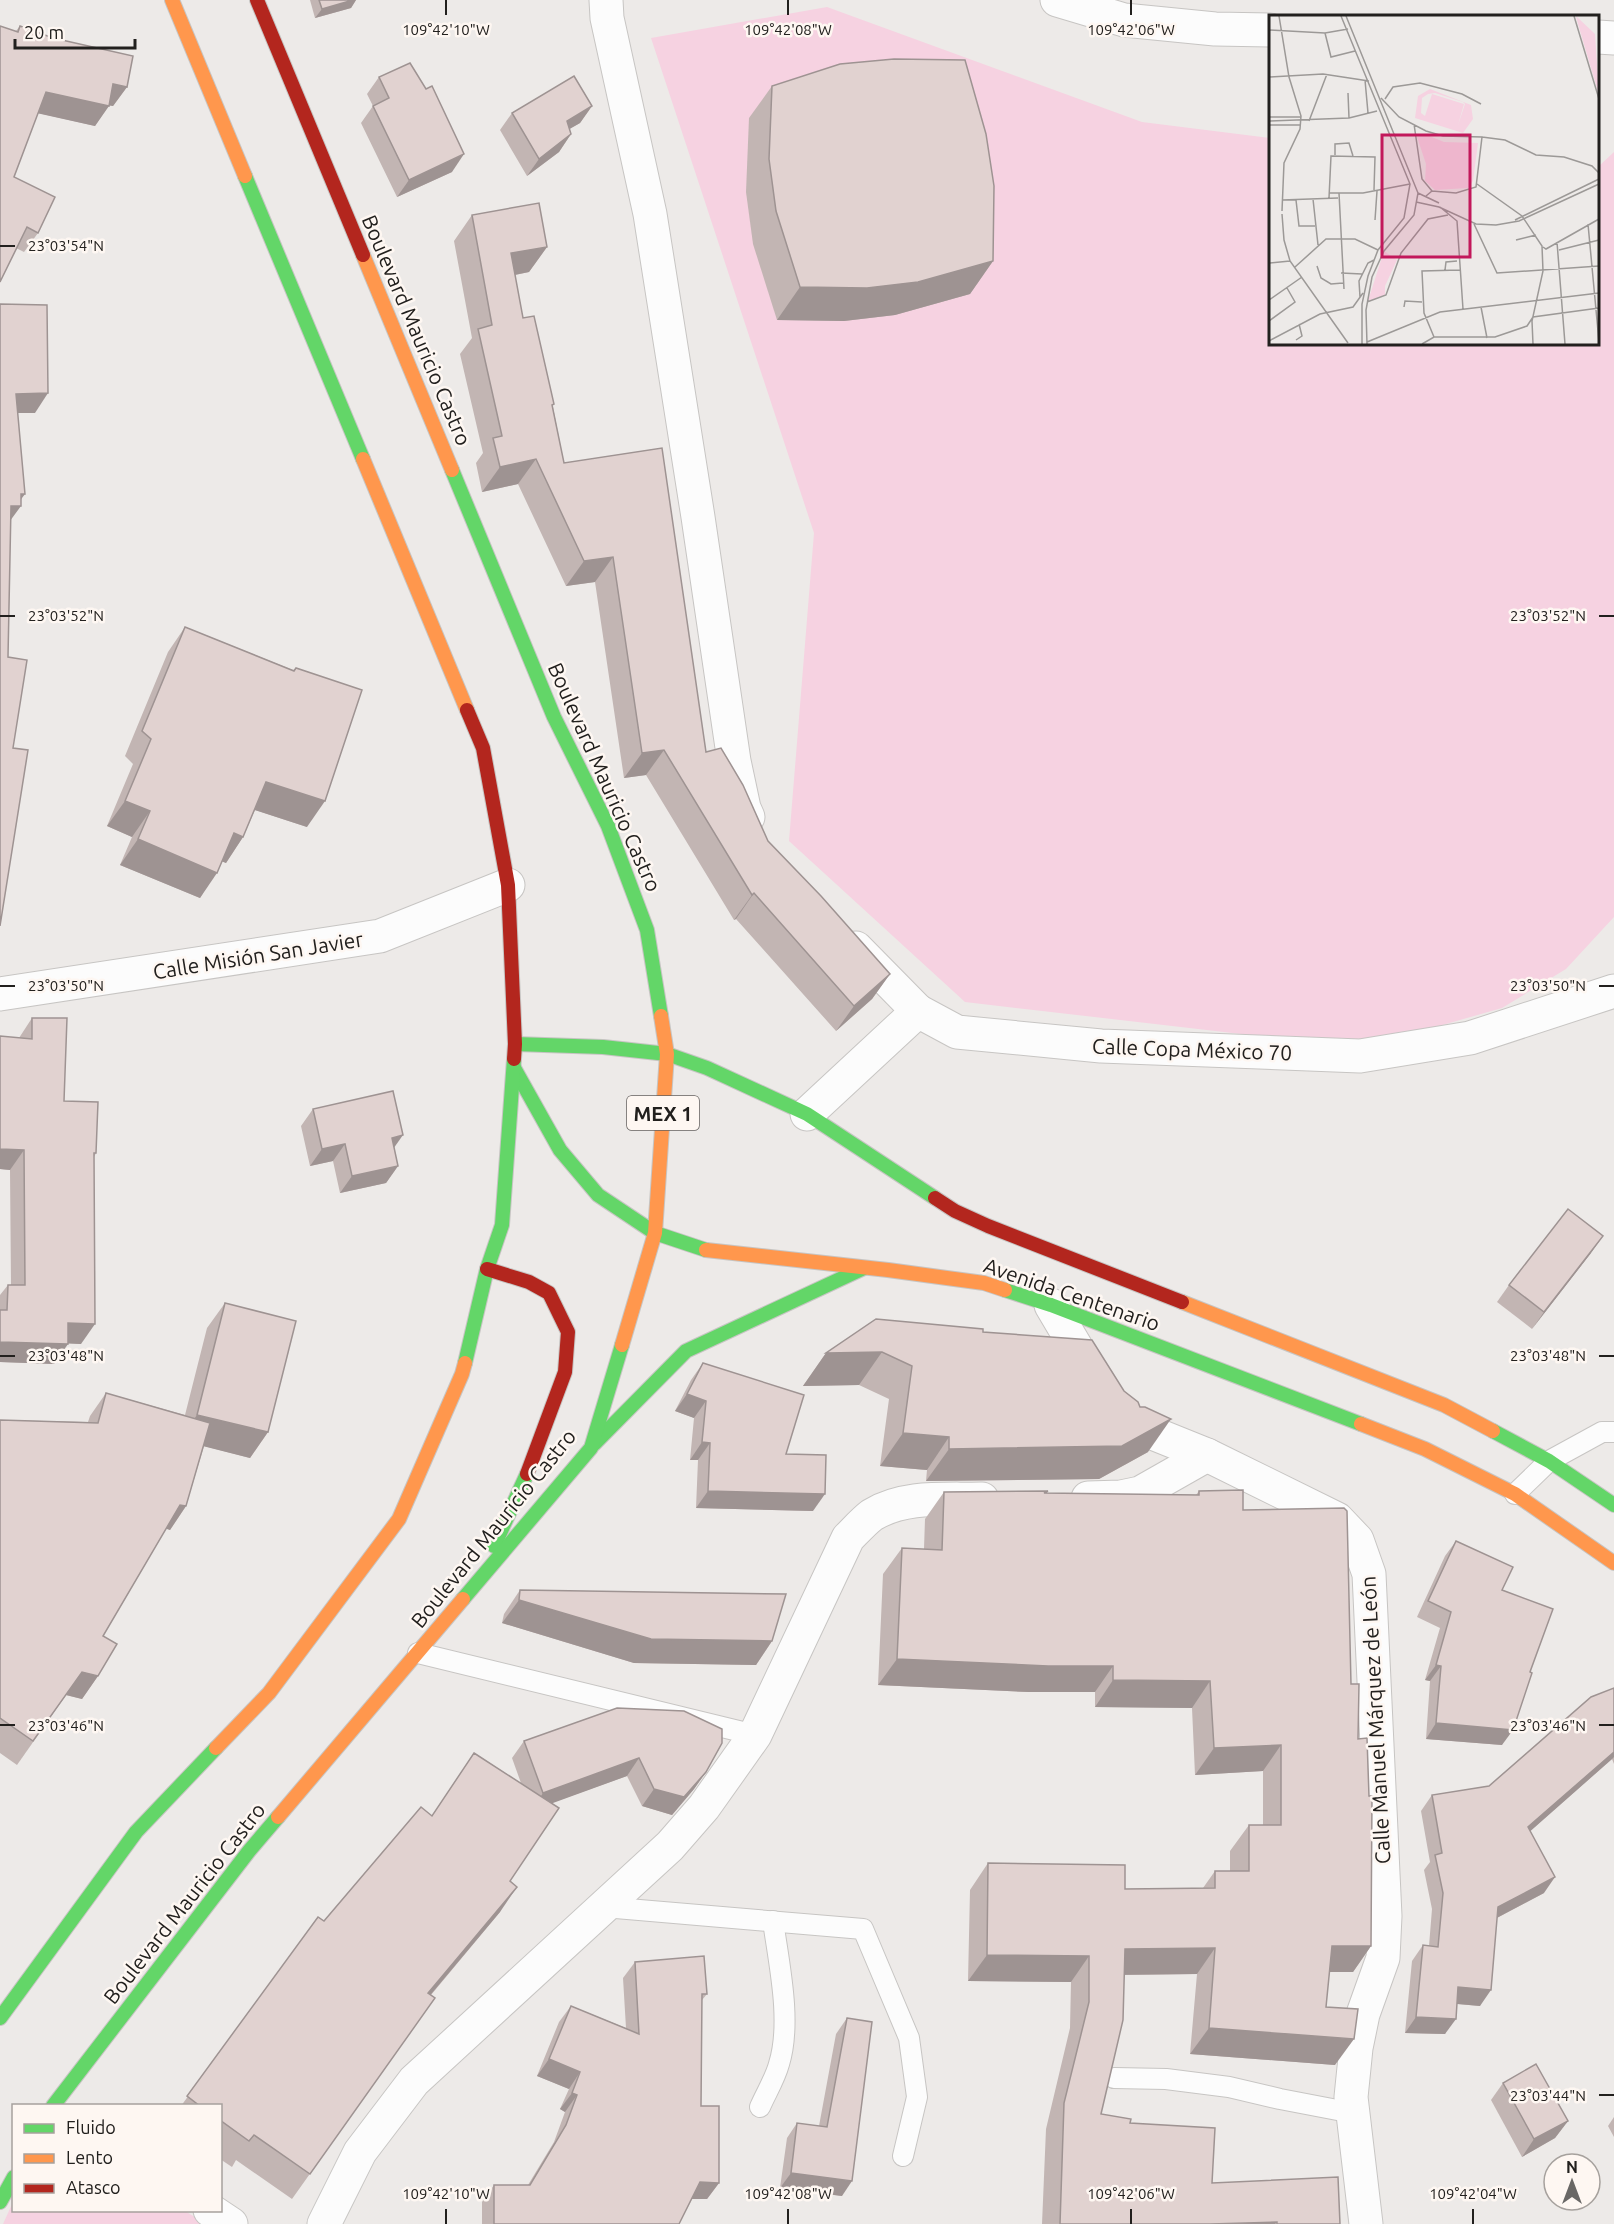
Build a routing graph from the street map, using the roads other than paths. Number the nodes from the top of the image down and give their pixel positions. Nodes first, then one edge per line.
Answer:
1 (172, 0) edge
2 (257, 0) edge
3 (606, 0) edge
4 (1057, 0) edge
5 (1269, 30) edge
6 (1599, 37) edge
7 (1614, 38) edge
8 (760, 845) edge
9 (508, 885) junction
10 (837, 928) edge
11 (1614, 991) edge
12 (0, 994) edge
13 (918, 1011) junction
14 (515, 1044) junction
15 (667, 1054) junction
16 (514, 1068) junction
17 (807, 1113) junction
18 (655, 1233) junction
19 (864, 1268) junction
20 (487, 1269) junction
21 (1051, 1305) junction
22 (1614, 1432) edge
23 (591, 1448) junction
24 (1207, 1455) junction
25 (1549, 1461) junction
26 (1515, 1494) junction
27 (1062, 1498) edge
28 (1015, 1499) edge
29 (1614, 1505) edge
30 (1614, 1563) edge
31 (477, 1583) junction
32 (418, 1653) junction
33 (755, 1735) junction
34 (604, 1907) junction
35 (773, 1921) junction
36 (0, 2018) edge
37 (1114, 2078) edge
38 (55, 2104) edge
39 (760, 2107) dead end
40 (1353, 2114) junction
41 (903, 2156) dead end
42 (12, 2181) edge
43 (0, 2202) edge
44 (212, 2212) edge
45 (231, 2224) edge
46 (324, 2224) edge
47 (1365, 2224) edge

1 - 9 main road
2 - 15 main road, Boulevard Mauricio Castro / MEX 1
3 - 8 street
4 - 5 street
6 - 7 street
9 - 12 street, Calle Misión San Javier
9 - 14 main road
10 - 13 street, Calle Copa México 70
11 - 13 street, Calle Copa México 70
13 - 17 street
14 - 15 main road, Avenida Centenario
14 - 16 main road
15 - 17 main road, Avenida Centenario
15 - 18 main road, Boulevard Mauricio Castro / MEX 1
16 - 18 main road, Avenida Centenario
16 - 20 main road
17 - 25 main road, Avenida Centenario
18 - 19 main road, Avenida Centenario
18 - 23 main road, Boulevard Mauricio Castro / MEX 1
19 - 21 main road, Avenida Centenario
19 - 23 main road
20 - 31 main road
20 - 36 main road
21 - 24 street, Calle Manuel Márquez de León
21 - 26 main road, Avenida Centenario
22 - 25 lane
23 - 31 main road, Boulevard Mauricio Castro / MEX 1
24 - 27 street
24 - 40 street, Calle Manuel Márquez de León
25 - 26 lane
25 - 29 main road, Avenida Centenario
26 - 30 main road, Avenida Centenario
28 - 33 street
31 - 32 main road, Boulevard Mauricio Castro / MEX 1
32 - 33 lane
32 - 38 main road, Boulevard Mauricio Castro / MEX 1
33 - 34 street
34 - 35 lane
34 - 46 street
35 - 39 lane
35 - 41 lane
37 - 40 lane
40 - 47 street, Calle Manuel Márquez de León
42 - 43 main road
44 - 45 street

